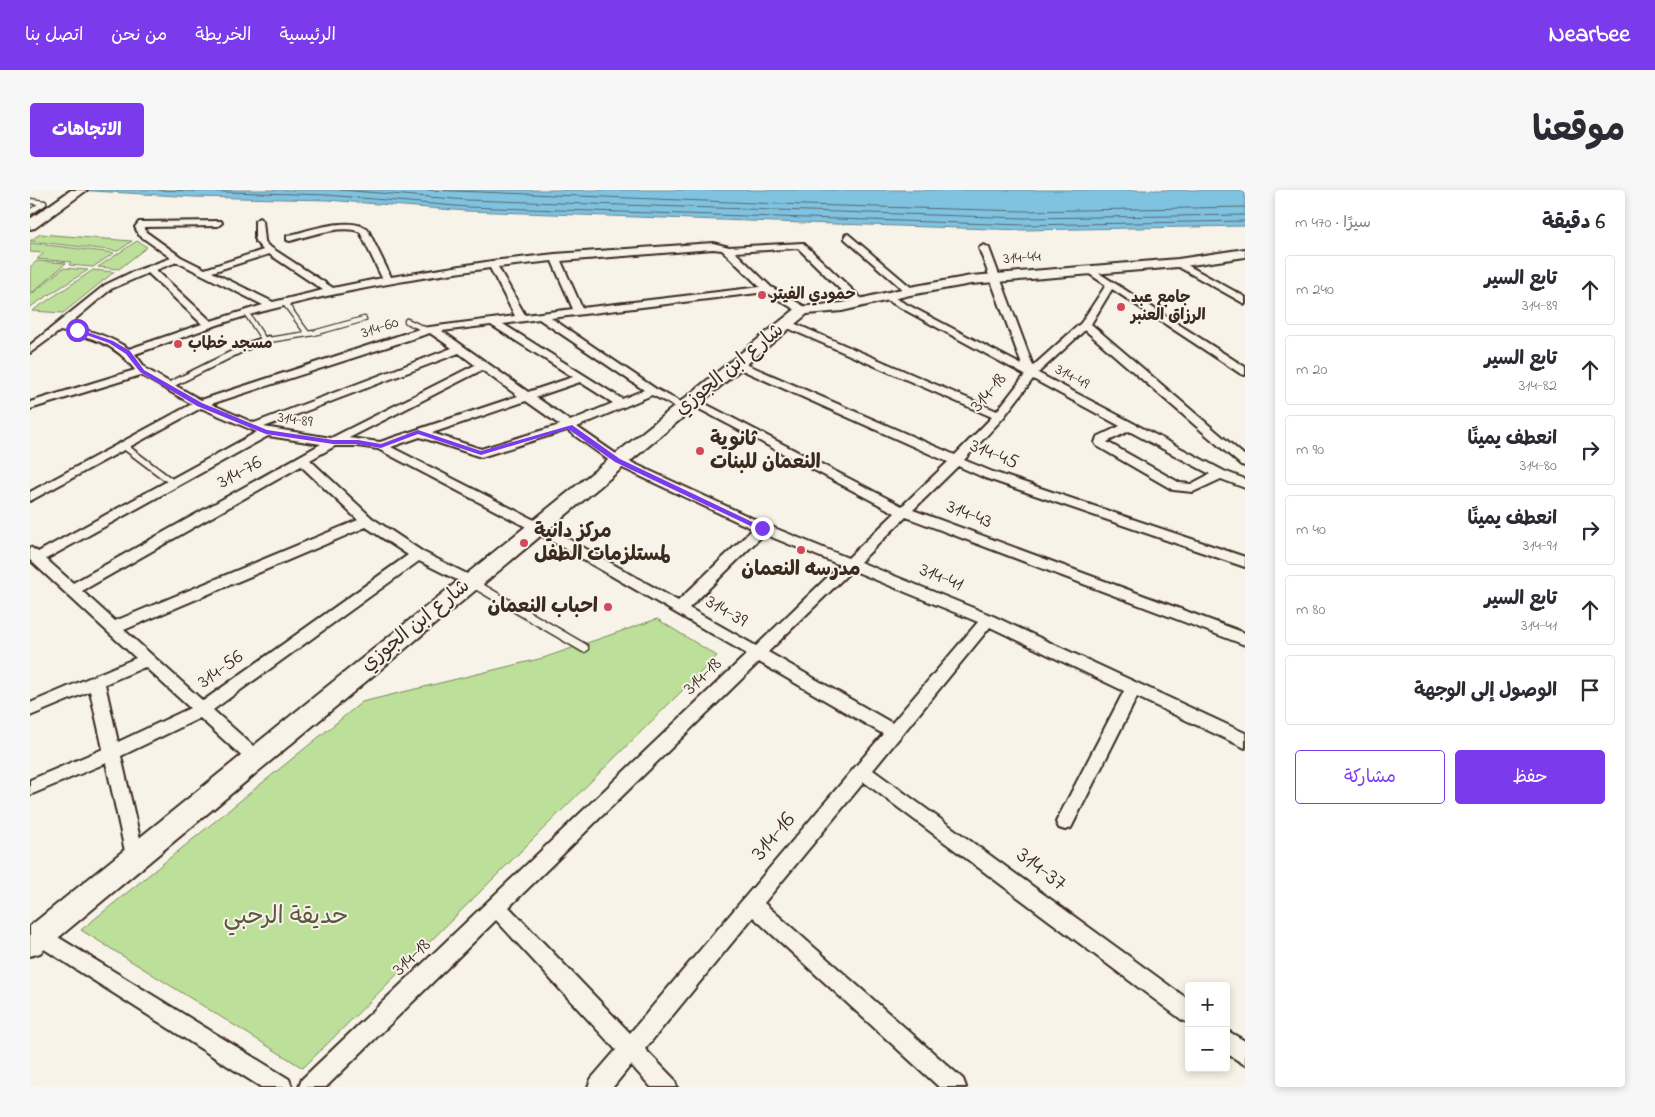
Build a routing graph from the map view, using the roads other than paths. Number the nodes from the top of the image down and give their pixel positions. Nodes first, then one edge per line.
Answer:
1 (80, 190) edge
2 (30, 201) edge
3 (30, 212) edge
4 (259, 221) dead end
5 (218, 223) dead end
6 (30, 225) edge
7 (848, 237) dead end
8 (290, 238) dead end
9 (984, 248) dead end
10 (270, 250) junction
11 (728, 250) junction
12 (1245, 253) edge
13 (555, 257) junction
14 (178, 259) junction
15 (1178, 263) junction
16 (492, 264) junction
17 (150, 269) junction
18 (1091, 271) junction
19 (204, 272) junction
20 (995, 278) junction
21 (388, 280) junction
22 (1111, 284) junction
23 (768, 289) junction
24 (910, 291) junction
25 (330, 292) junction
26 (886, 297) junction
27 (1245, 301) edge
28 (284, 302) junction
29 (860, 303) junction
30 (272, 306) junction
31 (803, 310) junction
32 (579, 312) junction
33 (247, 314) junction
34 (541, 316) junction
35 (364, 319) dead end
36 (522, 319) junction
37 (407, 321) dead end
38 (493, 322) junction
39 (787, 324) junction
40 (1085, 325) junction
41 (210, 326) junction
42 (58, 327) junction
43 (430, 330) junction
44 (307, 334) junction
45 (264, 340) junction
46 (460, 348) junction
47 (30, 350) edge
48 (128, 353) junction
49 (736, 364) junction
50 (483, 365) junction
51 (142, 371) junction
52 (1245, 372) edge
53 (1031, 374) junction
54 (582, 378) junction
55 (168, 386) junction
56 (652, 390) junction
57 (526, 396) junction
58 (200, 404) junction
59 (622, 404) junction
60 (688, 404) junction
61 (30, 406) edge
62 (1000, 416) junction
63 (569, 426) junction
64 (1129, 426) junction
65 (253, 427) junction
66 (266, 432) junction
67 (418, 432) junction
68 (333, 442) junction
69 (124, 446) junction
70 (381, 446) junction
71 (302, 460) junction
72 (957, 460) junction
73 (618, 461) junction
74 (1245, 462) edge
75 (1220, 474) junction
76 (173, 483) junction
77 (1245, 484) edge
78 (30, 497) edge
79 (904, 512) junction
80 (368, 521) junction
81 (537, 527) junction
82 (762, 528) junction
83 (33, 555) edge
84 (418, 555) junction
85 (1245, 562) edge
86 (851, 563) junction
87 (470, 581) junction
88 (72, 590) junction
89 (679, 608) junction
90 (988, 620) junction
91 (114, 628) junction
92 (1245, 640) edge
93 (584, 648) dead end
94 (758, 654) junction
95 (148, 659) junction
96 (96, 682) junction
97 (1133, 689) junction
98 (33, 703) edge
99 (203, 709) junction
100 (894, 732) junction
101 (1245, 741) edge
102 (113, 752) junction
103 (255, 758) junction
104 (862, 770) junction
105 (30, 788) edge
106 (1066, 822) dead end
107 (135, 856) junction
108 (752, 904) junction
109 (496, 906) junction
110 (35, 939) edge
111 (1185, 1010) edge
112 (1230, 1043) edge
113 (631, 1049) junction
114 (1245, 1054) edge
115 (281, 1087) edge
116 (310, 1087) edge
117 (599, 1087) edge
118 (666, 1087) edge
119 (955, 1087) edge

1 - 6 main road
2 - 3 lane
4 - 10 street
5 - 14 street
7 - 24 street
8 - 21 street
9 - 20 street
10 - 19 street
10 - 25 street
11 - 13 street
11 - 23 street
11 - 29 street
12 - 15 street, 314-44
13 - 16 street
13 - 32 street
14 - 17 street
14 - 19 street
15 - 18 street, 314-44
15 - 27 street
16 - 21 street
16 - 36 street
17 - 41 street
17 - 42 street
18 - 20 street, 314-44
18 - 22 street
19 - 30 street
20 - 24 street, 314-44
20 - 53 street
21 - 25 street
22 - 40 street, 314-18
22 - 52 street
23 - 31 street
23 - 32 street, 314-60
24 - 26 street, 314-44
25 - 28 street
26 - 29 street, 314-44
26 - 53 street, 314-49
28 - 30 street
28 - 44 lane
29 - 31 street, 314-44
30 - 33 street
31 - 39 street, شارع ابن الجوزي
32 - 34 street, 314-60
33 - 41 street
33 - 45 lane
34 - 36 street, 314-60
34 - 56 street, 314-43
35 - 44 lane
36 - 38 street, 314-60
37 - 43 lane
38 - 43 street, 314-60
38 - 54 street
39 - 49 street, شارع ابن الجوزي
39 - 62 street
40 - 53 street, 314-18
40 - 74 street
41 - 48 street
42 - 47 street
42 - 48 street, 314-89
43 - 46 street, 314-41
43 - 58 street, 314-60
44 - 45 lane
45 - 55 lane
46 - 50 street, 314-41
46 - 65 street
48 - 51 street, 314-89
49 - 60 street, شارع ابن الجوزي
49 - 72 street, 314-45
50 - 57 street, 314-41
50 - 68 street, 314-76
51 - 55 street, 314-89
51 - 61 street
53 - 62 street, 314-18
53 - 64 street, 314-49
54 - 57 street
54 - 59 street
55 - 58 street, 314-89
56 - 59 street
56 - 60 street, 314-43
57 - 63 street, 314-41
57 - 67 street
58 - 65 street, 314-89
58 - 69 street, 314-60
59 - 63 street
60 - 73 street, شارع ابن الجوزي
60 - 79 street, 314-43
62 - 72 street, 314-18
63 - 67 street
63 - 73 street, 314-41
64 - 75 street, 314-49
64 - 75 street
65 - 66 street, 314-89
66 - 68 street, 314-89
66 - 76 street
67 - 70 street
68 - 70 street, 314-89
68 - 71 street, 314-76
69 - 76 lane
69 - 78 street, 314-60
70 - 81 street, 314-89
71 - 80 street
71 - 88 street, 314-76
72 - 79 street, 314-18
72 - 85 street, 314-45
73 - 81 street, شارع ابن الجوزي
73 - 82 street, 314-41
75 - 77 street, 314-49
76 - 83 street
79 - 86 street, 314-18
79 - 92 street, 314-43
80 - 84 street
80 - 91 street
81 - 87 street, شارع ابن الجوزي
81 - 89 street, 314-39
82 - 86 street, 314-41
82 - 89 street
83 - 88 street
84 - 87 street
84 - 99 street, 314-56
86 - 90 street, 314-41
86 - 94 street, 314-18
87 - 93 lane
87 - 103 street, شارع ابن الجوزي
88 - 91 street
89 - 94 street, 314-39
90 - 97 street, 314-41
90 - 100 street, 314-16
91 - 95 street
94 - 100 street, 314-39
94 - 109 street, 314-18
95 - 96 street
95 - 99 street
96 - 98 street
96 - 102 street
97 - 101 street, 314-41
97 - 106 street
99 - 102 street, 314-56
99 - 103 street
100 - 104 street, 314-16
102 - 105 street, 314-56
102 - 107 street
103 - 107 street, شارع ابن الجوزي
104 - 108 street, 314-16
104 - 111 street, 314-37
107 - 110 street, شارع ابن الجوزي
108 - 113 street, 314-16
108 - 119 street
109 - 113 street
109 - 116 street, 314-18
110 - 115 street
112 - 114 street
113 - 117 street, 314-16
113 - 118 street

